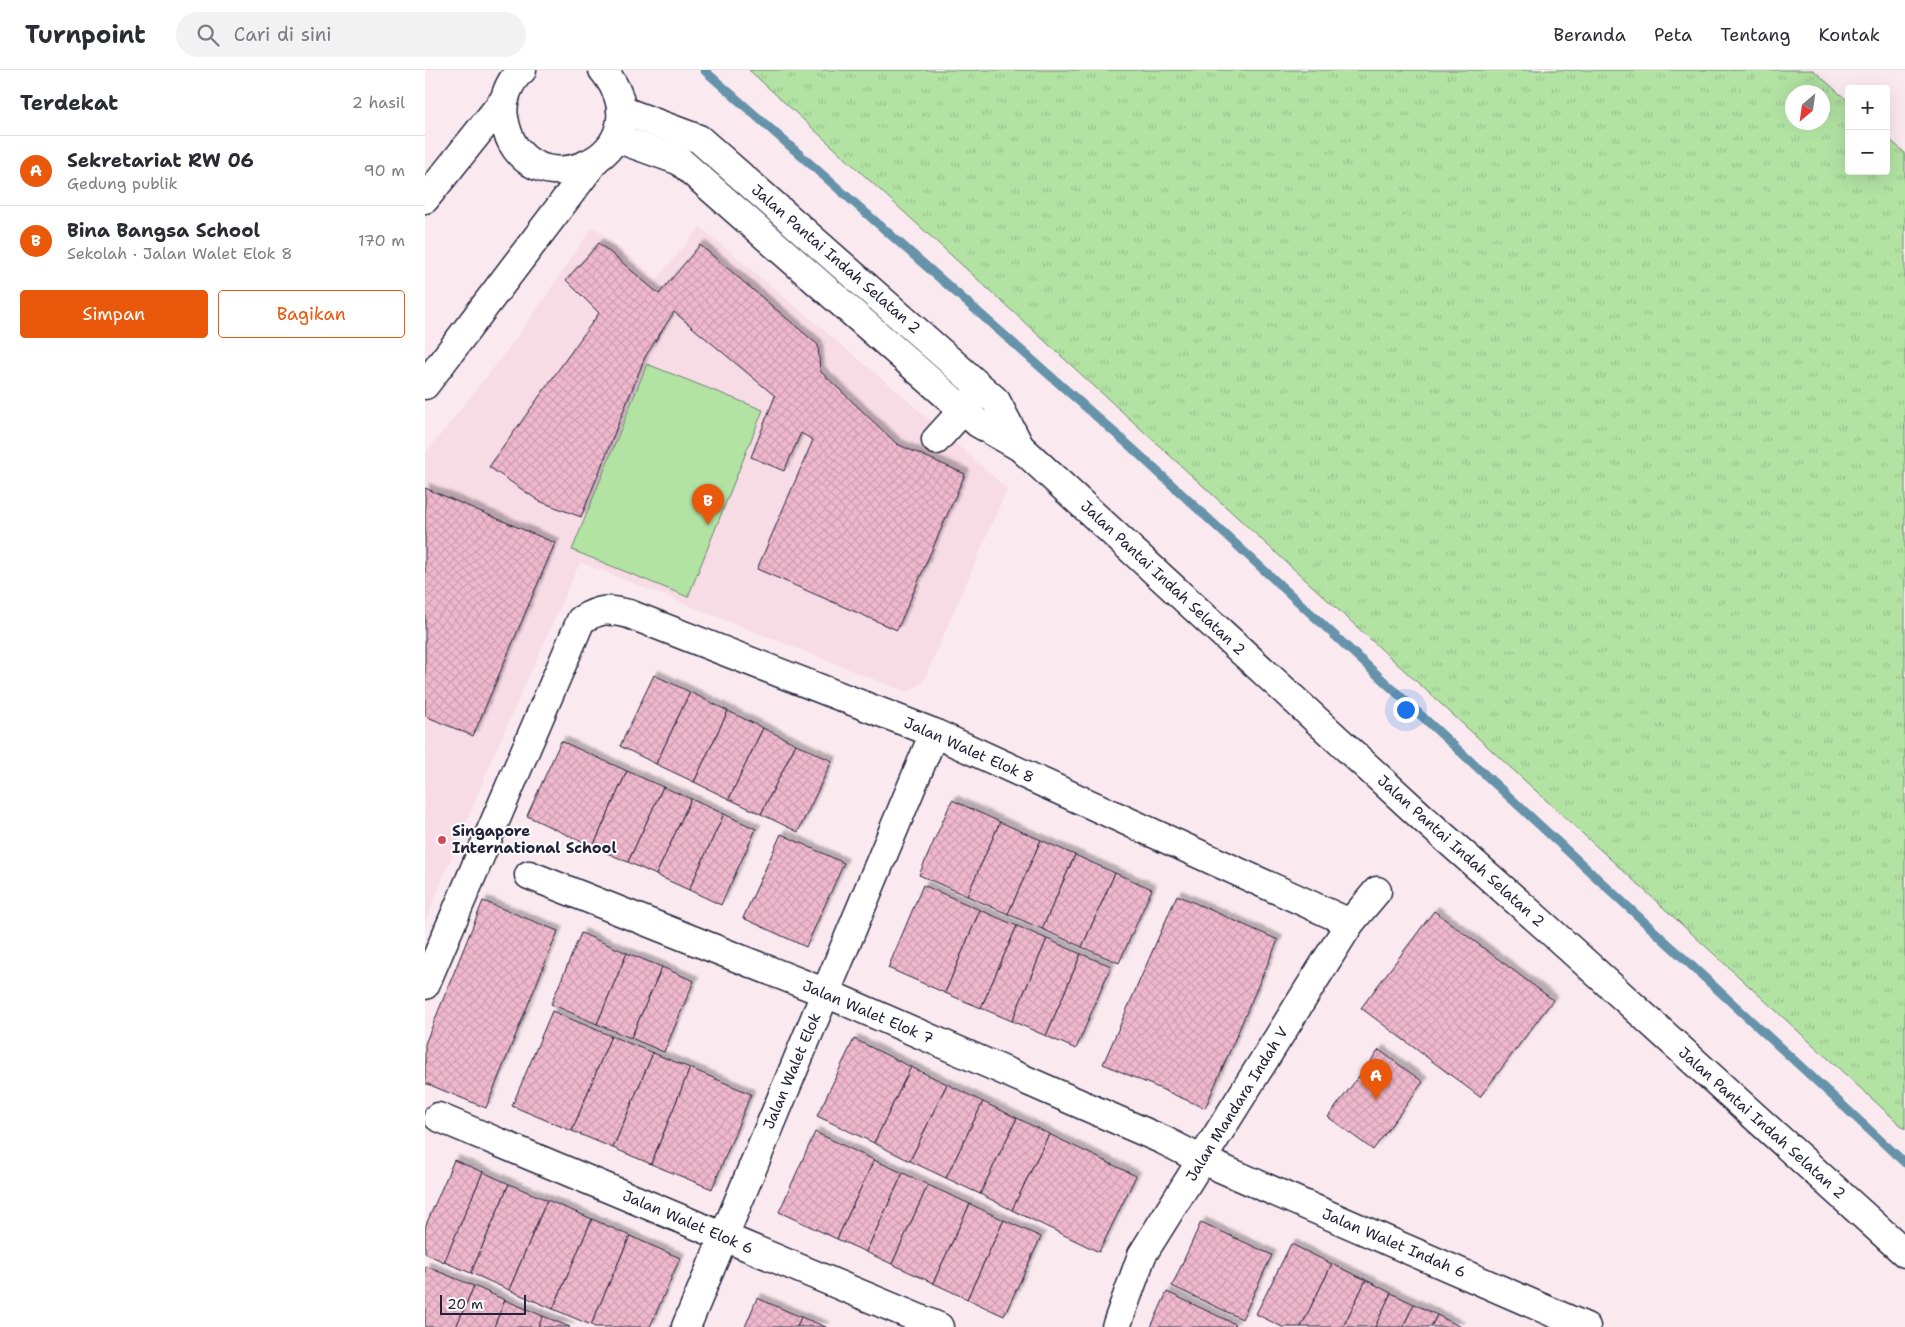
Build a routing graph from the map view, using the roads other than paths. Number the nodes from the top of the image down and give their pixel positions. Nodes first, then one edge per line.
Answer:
1 (522, 70) edge
2 (603, 70) edge
3 (505, 99) junction
4 (621, 110) junction
5 (616, 138) junction
6 (594, 162) junction
7 (425, 199) edge
8 (425, 385) edge
9 (983, 389) junction
10 (963, 410) junction
11 (936, 440) dead end
12 (1020, 447) junction
13 (934, 733) junction
14 (529, 875) dead end
15 (1377, 891) dead end
16 (1350, 923) junction
17 (425, 985) edge
18 (826, 992) junction
19 (438, 1117) dead end
20 (1202, 1160) junction
21 (723, 1237) junction
22 (1905, 1253) edge
23 (686, 1327) edge
24 (939, 1327) edge
25 (1116, 1327) edge
26 (1586, 1327) edge

1 - 3 street
2 - 4 street
3 - 6 street
3 - 7 street
4 - 5 street
4 - 9 street, Jalan Pantai Indah Selatan 2
5 - 6 street
5 - 10 street, Jalan Pantai Indah Selatan 2
6 - 8 street
9 - 10 street
9 - 12 street, Jalan Pantai Indah Selatan 2
10 - 11 street
10 - 12 street, Jalan Pantai Indah Selatan 2
12 - 22 street, Jalan Pantai Indah Selatan 2
13 - 16 street, Jalan Walet Elok 8
13 - 17 street, Jalan Walet Elok 8
13 - 18 street, Jalan Walet Elok
14 - 18 street, Jalan Walet Elok 7
15 - 16 street, Jalan Mandara Indah V
16 - 20 street, Jalan Mandara Indah V
18 - 20 street, Jalan Walet Elok 7
18 - 21 street, Jalan Walet Elok
19 - 21 street, Jalan Walet Elok 6
20 - 25 street, Jalan Mandara Indah V
20 - 26 street, Jalan Walet Indah 6
21 - 23 street, Jalan Walet Elok
21 - 24 street, Jalan Walet Elok 6

